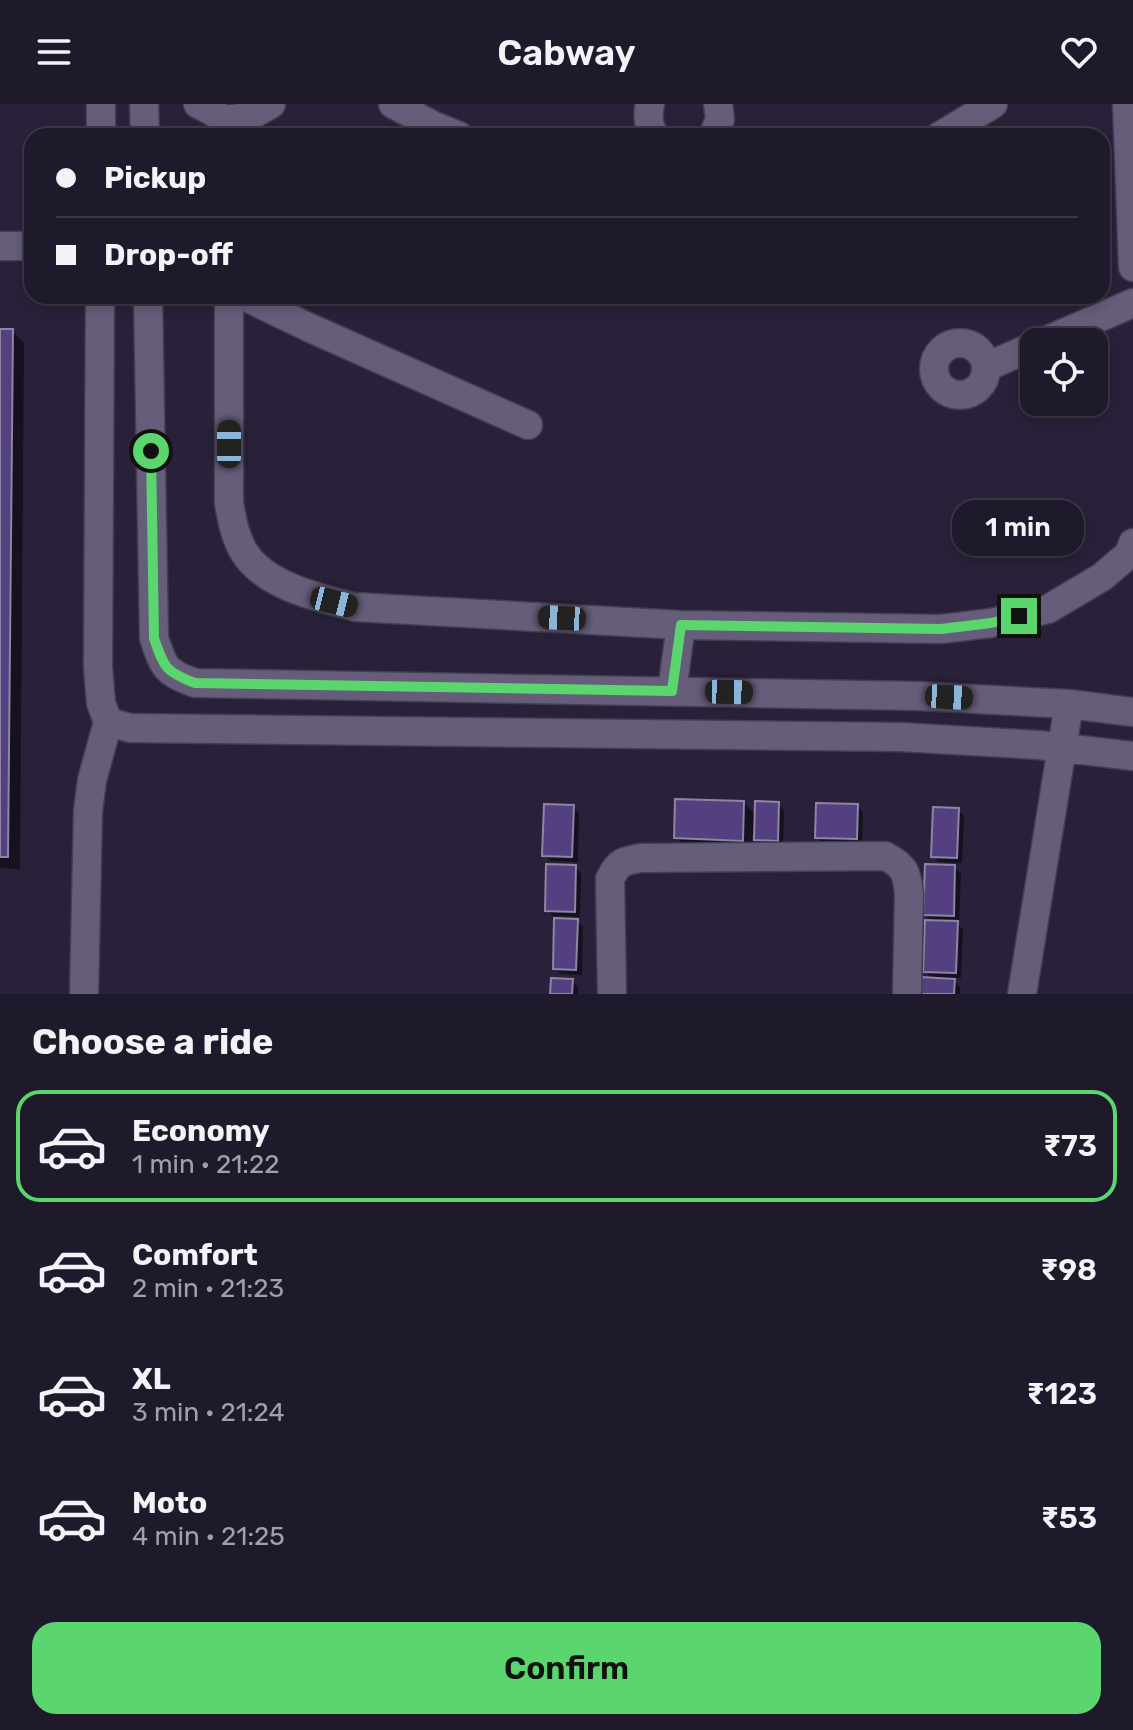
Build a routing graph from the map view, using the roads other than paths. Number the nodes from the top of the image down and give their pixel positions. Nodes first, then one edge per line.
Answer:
1 (101, 104) edge
2 (144, 104) edge
3 (198, 104) edge
4 (271, 104) edge
5 (393, 104) edge
6 (718, 104) edge
7 (993, 104) edge
8 (1127, 104) edge
9 (101, 128) edge
10 (145, 128) edge
11 (226, 128) edge
12 (439, 128) edge
13 (718, 128) edge
14 (953, 128) edge
15 (0, 246) edge
16 (24, 246) edge
17 (1133, 267) edge
18 (1133, 303) edge
19 (100, 304) edge
20 (148, 304) edge
21 (229, 304) edge
22 (261, 304) edge
23 (1075, 328) edge
24 (1020, 352) edge
25 (986, 367) dead end
26 (528, 425) dead end
27 (1133, 543) edge
28 (681, 625) junction
29 (672, 691) junction
30 (1069, 704) junction
31 (1133, 712) edge
32 (108, 722) junction
33 (1133, 756) edge
34 (1058, 769) junction
35 (84, 994) edge
36 (612, 994) edge
37 (907, 994) edge
38 (1022, 994) edge

1 - 9 street
2 - 10 street
3 - 11 street
4 - 11 street
5 - 12 street
6 - 13 street
7 - 14 street
8 - 17 street
15 - 16 street
18 - 23 street
19 - 32 street
20 - 29 street
21 - 28 street
22 - 26 street
24 - 25 street
27 - 28 street
28 - 29 street
29 - 30 street
30 - 31 street
30 - 34 street
32 - 34 street
32 - 35 street
33 - 34 street
34 - 38 street
36 - 37 street

